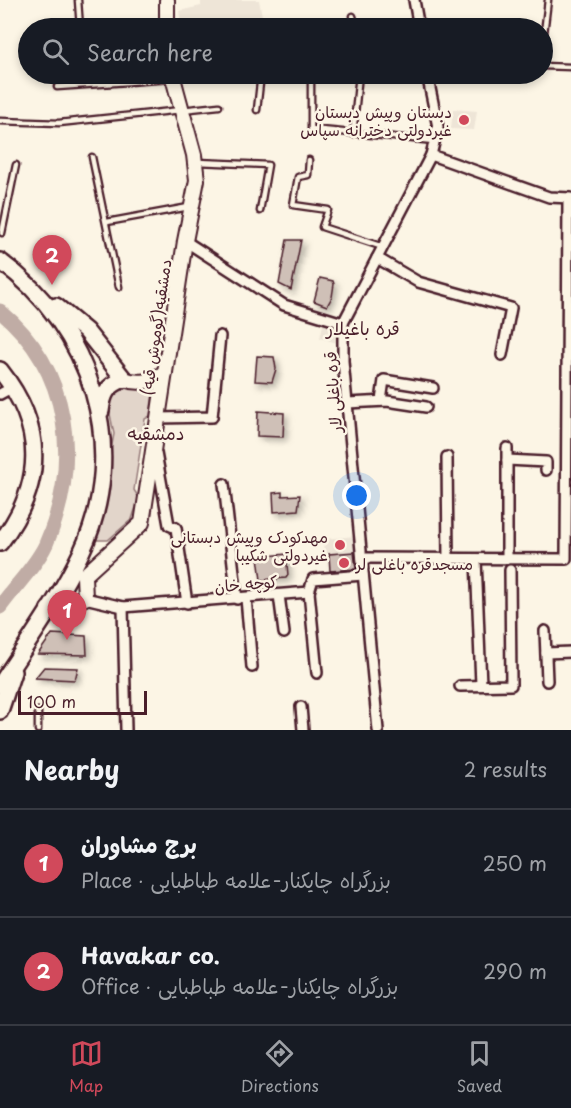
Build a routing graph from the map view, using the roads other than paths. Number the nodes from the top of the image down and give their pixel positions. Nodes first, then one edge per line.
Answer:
1 (78, 0) edge
2 (167, 0) edge
3 (414, 0) edge
4 (548, 0) edge
5 (79, 18) edge
6 (167, 18) edge
7 (417, 18) edge
8 (546, 18) edge
9 (553, 66) edge
10 (571, 67) edge
11 (89, 84) edge
12 (175, 84) edge
13 (260, 84) edge
14 (311, 84) edge
15 (358, 84) edge
16 (430, 84) edge
17 (57, 87) dead end
18 (219, 106) dead end
19 (181, 108) junction
20 (257, 111) dead end
21 (0, 121) edge
22 (352, 134) junction
23 (434, 141) junction
24 (431, 155) junction
25 (92, 157) dead end
26 (309, 160) dead end
27 (195, 162) junction
28 (15, 165) dead end
29 (570, 199) edge
30 (191, 207) junction
31 (260, 211) dead end
32 (107, 222) junction
33 (2, 233) dead end
34 (184, 241) junction
35 (383, 247) junction
36 (377, 258) junction
37 (0, 261) edge
38 (0, 267) edge
39 (23, 278) junction
40 (119, 287) dead end
41 (343, 322) junction
42 (220, 336) dead end
43 (502, 355) dead end
44 (0, 370) edge
45 (165, 373) junction
46 (124, 379) junction
47 (433, 388) dead end
48 (7, 390) edge
49 (381, 401) junction
50 (347, 403) junction
51 (426, 407) dead end
52 (101, 414) junction
53 (158, 418) junction
54 (154, 444) junction
55 (507, 448) dead end
56 (447, 457) dead end
57 (507, 460) junction
58 (546, 470) dead end
59 (224, 484) dead end
60 (1, 542) edge
61 (362, 558) junction
62 (448, 558) junction
63 (476, 559) junction
64 (507, 559) junction
65 (510, 570) dead end
66 (363, 574) junction
67 (309, 592) junction
68 (279, 595) junction
69 (85, 598) junction
70 (242, 598) junction
71 (187, 603) junction
72 (123, 607) junction
73 (48, 609) junction
74 (545, 631) dead end
75 (284, 633) dead end
76 (571, 652) edge
77 (546, 653) junction
78 (16, 660) junction
79 (252, 667) dead end
80 (317, 673) dead end
81 (547, 681) dead end
82 (0, 685) edge
83 (481, 685) junction
84 (460, 686) dead end
85 (301, 707) dead end
86 (0, 711) edge
87 (38, 711) dead end
88 (38, 730) edge
89 (126, 730) edge
90 (303, 730) edge
91 (378, 730) edge

1 - 5 lane
2 - 6 main road
3 - 7 street
4 - 8 lane
9 - 10 lane
11 - 17 lane
12 - 19 main road, دمشقیه(گوموش قیه)
13 - 20 lane
14 - 22 lane
15 - 22 lane
16 - 23 street
18 - 19 lane
19 - 21 lane
19 - 27 main road, دمشقیه(گوموش قیه)
22 - 23 lane
23 - 24 street
24 - 29 street
24 - 35 street
25 - 32 lane
26 - 35 lane
27 - 30 main road, دمشقیه(گوموش قیه)
27 - 31 lane
28 - 33 lane
29 - 64 street
30 - 32 lane
30 - 34 main road, دمشقیه(گوموش قیه)
32 - 40 lane
34 - 41 street
34 - 45 main road, دمشقیه(گوموش قیه)
35 - 36 street
36 - 41 street
36 - 43 street
37 - 39 highway
38 - 39 highway
39 - 46 highway
39 - 52 highway
41 - 50 street, قره باغلی لار
42 - 53 street
44 - 48 highway
45 - 46 main road
45 - 53 main road, دمشقیه(گوموش قیه)
46 - 52 highway
47 - 49 street
48 - 60 highway
49 - 50 street
49 - 51 street
50 - 61 street, قره باغلی لار
52 - 73 highway
53 - 54 main road, دمشقیه(گوموش قیه)
54 - 69 main road, دمشقیه(گوموش قیه)
54 - 71 street
55 - 57 street
56 - 62 street
57 - 58 street
57 - 64 street
59 - 70 street
61 - 62 street
61 - 66 street, قره باغلی لار
62 - 63 street
63 - 64 street
63 - 83 street
65 - 83 street
66 - 67 street
66 - 91 street, قره باغلی لار
67 - 68 street, کوچه خان
67 - 80 street
68 - 70 street, کوچه خان
68 - 75 street
69 - 72 street, کوچه خان
69 - 73 main road
70 - 71 street, کوچه خان
70 - 79 street
71 - 72 street, کوچه خان
72 - 89 street
73 - 78 highway
74 - 77 street
76 - 77 street
77 - 81 street
78 - 82 highway
78 - 86 highway
83 - 84 street
85 - 90 street
87 - 88 lane

